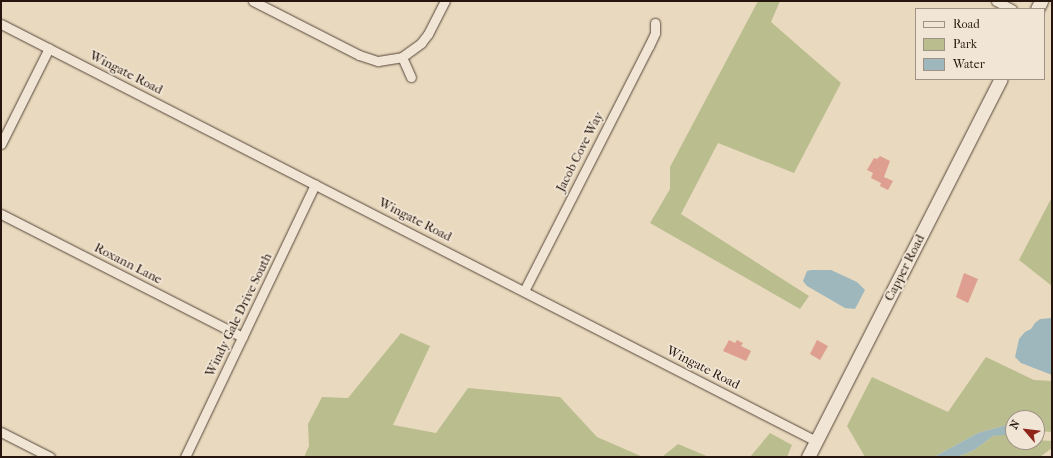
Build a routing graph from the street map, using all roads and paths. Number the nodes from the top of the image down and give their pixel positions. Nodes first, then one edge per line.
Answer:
1 (254, 1) edge
2 (445, 1) edge
3 (996, 1) edge
4 (1010, 8) edge
5 (655, 23) dead end
6 (1, 24) edge
7 (49, 48) junction
8 (402, 57) junction
9 (412, 77) dead end
10 (1000, 80) edge
11 (1, 144) edge
12 (315, 184) junction
13 (1, 214) edge
14 (524, 291) junction
15 (242, 337) junction
16 (1, 432) edge
17 (816, 441) junction
18 (50, 457) edge
19 (185, 457) edge
20 (808, 457) edge

1 - 8 street
2 - 8 street
3 - 4 street
5 - 14 street, Jacob Cove Way
6 - 7 street, Wingate Road
7 - 11 street
7 - 12 street, Wingate Road
8 - 9 street
10 - 17 street, Capper Road
12 - 14 street, Wingate Road
12 - 15 street, Windy Gale Drive South
13 - 15 street, Roxann Lane
14 - 17 street, Wingate Road
15 - 19 street, Windy Gale Drive South
16 - 18 street
17 - 20 street, Capper Road

